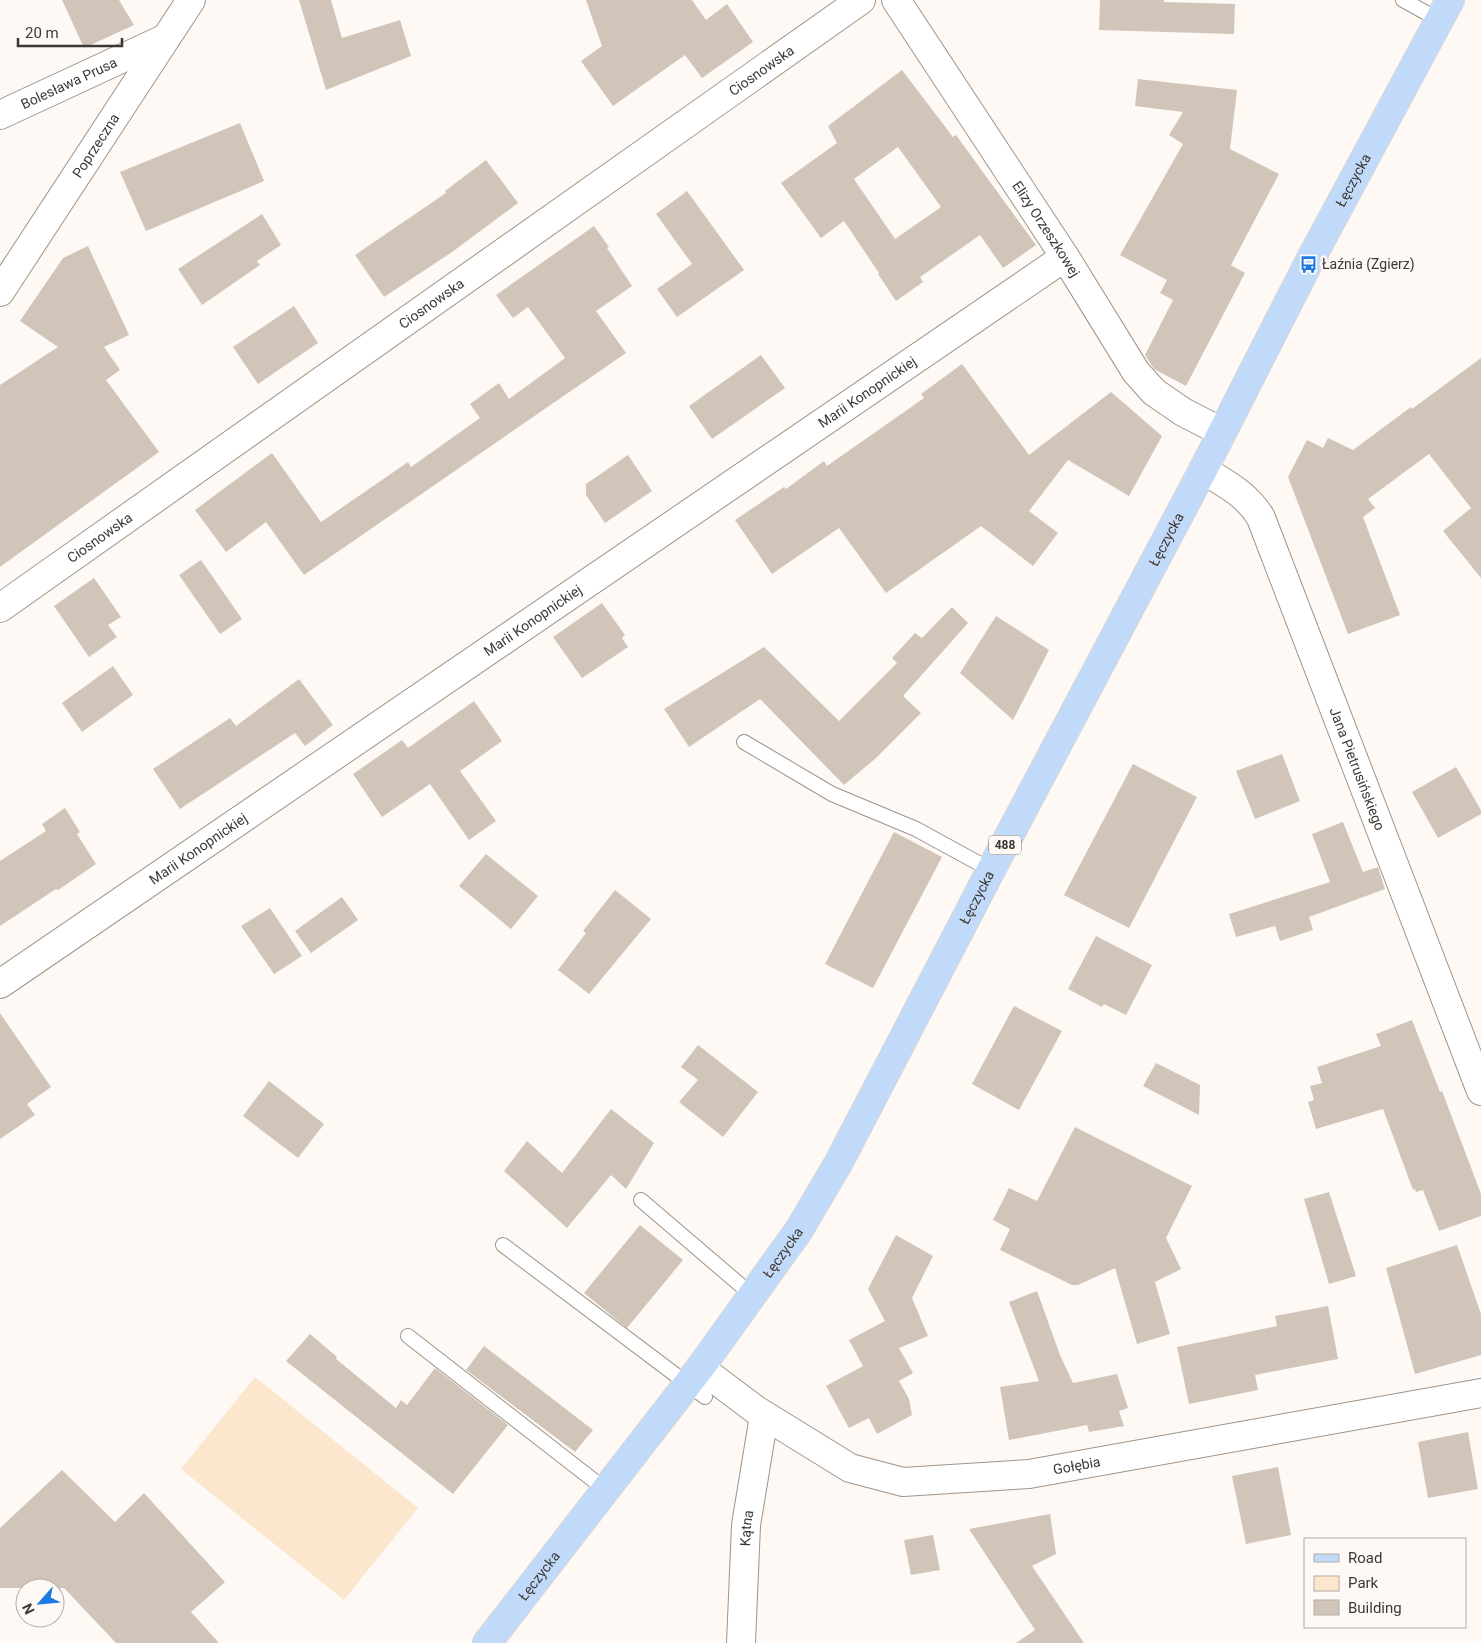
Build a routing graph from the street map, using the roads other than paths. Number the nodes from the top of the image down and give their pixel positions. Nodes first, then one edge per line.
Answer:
1 (191, 0) edge
2 (861, 0) edge
3 (896, 0) edge
4 (1403, 0) edge
5 (1444, 10) edge
6 (166, 38) junction
7 (0, 115) edge
8 (1065, 258) junction
9 (0, 292) edge
10 (1222, 432) junction
11 (1203, 470) junction
12 (0, 608) edge
13 (744, 742) dead end
14 (992, 870) junction
15 (0, 984) edge
16 (1481, 1091) edge
17 (640, 1200) dead end
18 (503, 1245) dead end
19 (752, 1295) junction
20 (408, 1336) dead end
21 (698, 1383) junction
22 (1481, 1393) edge
23 (764, 1416) junction
24 (606, 1490) junction
25 (487, 1643) edge
26 (741, 1643) edge

1 - 6 street, Poprzeczna
2 - 12 street, Ciosnowska
3 - 8 street, Elizy Orzeszkowej
4 - 5 lane
5 - 10 main road, Łęczycka / 488
6 - 7 street, Bolesława Prusa
6 - 9 street, Poprzeczna
8 - 10 street, Elizy Orzeszkowej
8 - 15 street, Marii Konopnickiej
10 - 11 main road, Łęczycka / 488
11 - 14 main road, Łęczycka / 488
11 - 16 street, Jana Pietrusińskiego
13 - 14 lane
14 - 19 main road, Łęczycka / 488
17 - 19 lane
18 - 21 lane
19 - 21 main road, Łęczycka / 488
20 - 24 lane
21 - 23 street, Gołębia
21 - 24 main road, Łęczycka / 488
22 - 23 street, Gołębia
23 - 26 street, Kątna
24 - 25 main road, Łęczycka / 488

